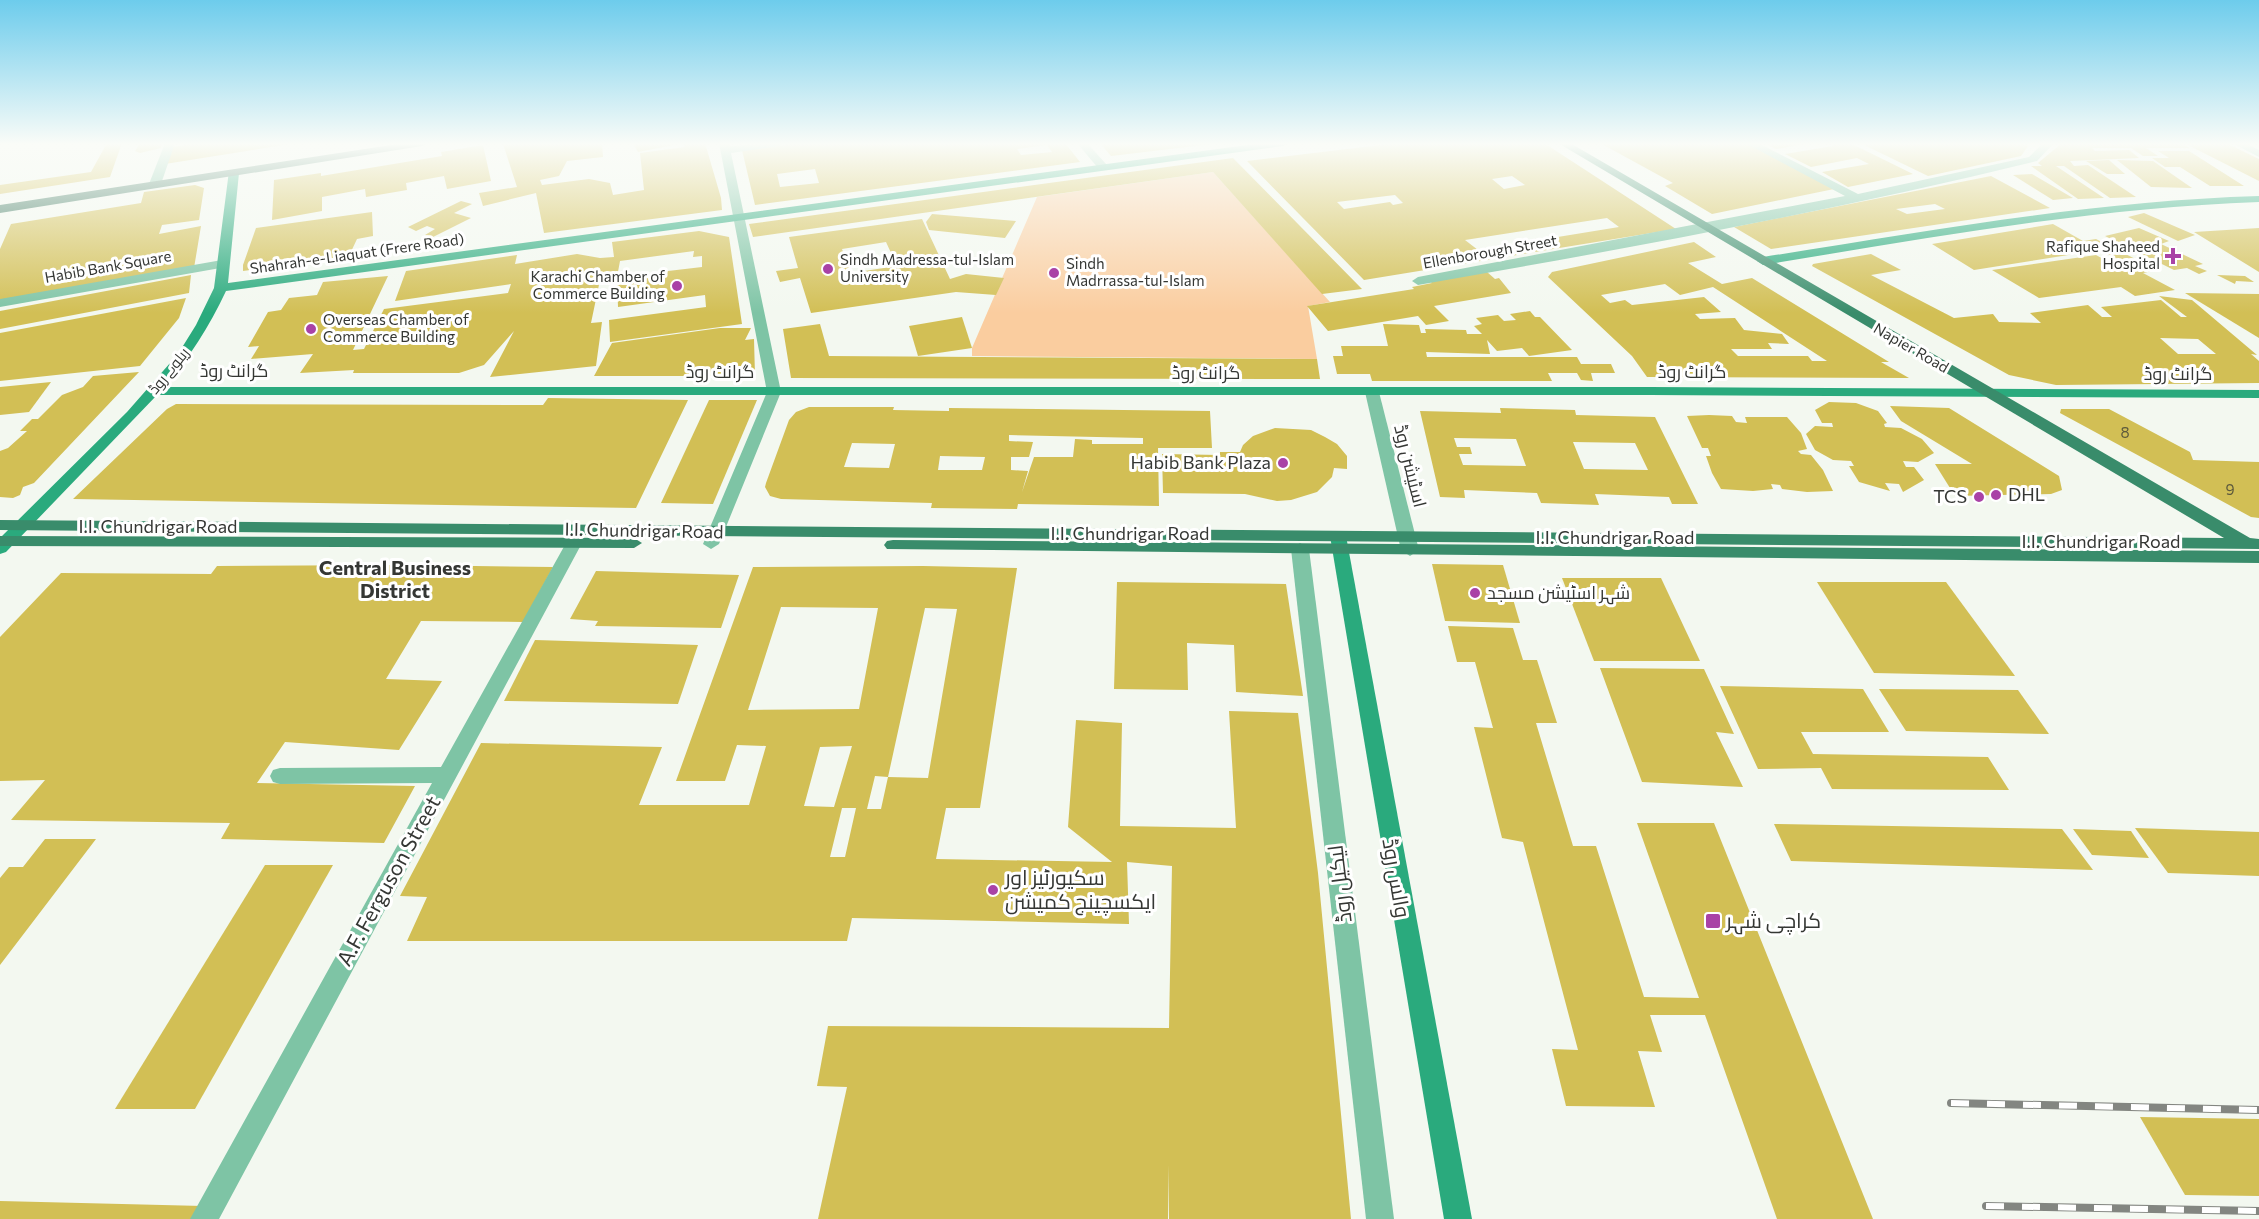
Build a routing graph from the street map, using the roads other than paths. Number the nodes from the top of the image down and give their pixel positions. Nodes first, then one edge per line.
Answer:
1 (65, 200) edge
2 (230, 200) edge
3 (736, 200) edge
4 (857, 200) edge
5 (1660, 200) edge
6 (1849, 200) edge
7 (2193, 200) edge
8 (2, 211) edge
9 (740, 216) junction
10 (1710, 229) junction
11 (1763, 261) junction
12 (222, 264) junction
13 (1418, 281) dead end
14 (221, 288) junction
15 (0, 303) edge
16 (153, 391) junction
17 (774, 392) junction
18 (1372, 392) junction
19 (1986, 392) junction
20 (2259, 394) edge
21 (22, 525) junction
22 (713, 538) junction
23 (2, 539) edge
24 (1339, 542) junction
25 (574, 543) junction
26 (1409, 543) junction
27 (2255, 546) edge
28 (1300, 549) junction
29 (2259, 557) edge
30 (447, 775) junction
31 (280, 776) dead end
32 (204, 1219) edge
33 (1380, 1219) edge
34 (1458, 1219) edge

1 - 8 highway
2 - 12 street, ریلوے روڈ
3 - 9 street
4 - 9 street, Shahrah-e-Liaquat (Frere Road)
5 - 10 main road, Napier Road
6 - 10 street, Ellenborough Street
7 - 11 street
9 - 14 street, Shahrah-e-Liaquat (Frere Road)
9 - 17 street
10 - 11 main road, Napier Road
10 - 13 street, Ellenborough Street
11 - 19 main road, Napier Road
12 - 14 street, ریلوے روڈ
12 - 15 street, Habib Bank Square
14 - 16 street, ریلوے روڈ
16 - 17 street, گرانٹ روڈ
16 - 21 street, ریلوے روڈ
17 - 18 street, گرانٹ روڈ
17 - 22 street
18 - 19 street, گرانٹ روڈ
18 - 26 street, اسٹیشن روڈ
19 - 20 street, گرانٹ روڈ
19 - 27 main road, Napier Road
21 - 22 main road, I.I. Chundrigar Road
21 - 23 street, ریلوے روڈ
22 - 24 main road, I.I. Chundrigar Road
22 - 25 main road, I.I. Chundrigar Road
22 - 28 main road, I.I. Chundrigar Road
23 - 25 main road, I.I. Chundrigar Road
24 - 26 main road, I.I. Chundrigar Road
24 - 28 main road, I.I. Chundrigar Road
24 - 34 street, والس روڈ
25 - 30 street, A.F. Ferguson Street
26 - 27 main road, I.I. Chundrigar Road
26 - 29 main road, I.I. Chundrigar Road
28 - 33 street, لیکیل روڈ
30 - 31 street
30 - 32 street, A.F. Ferguson Street

